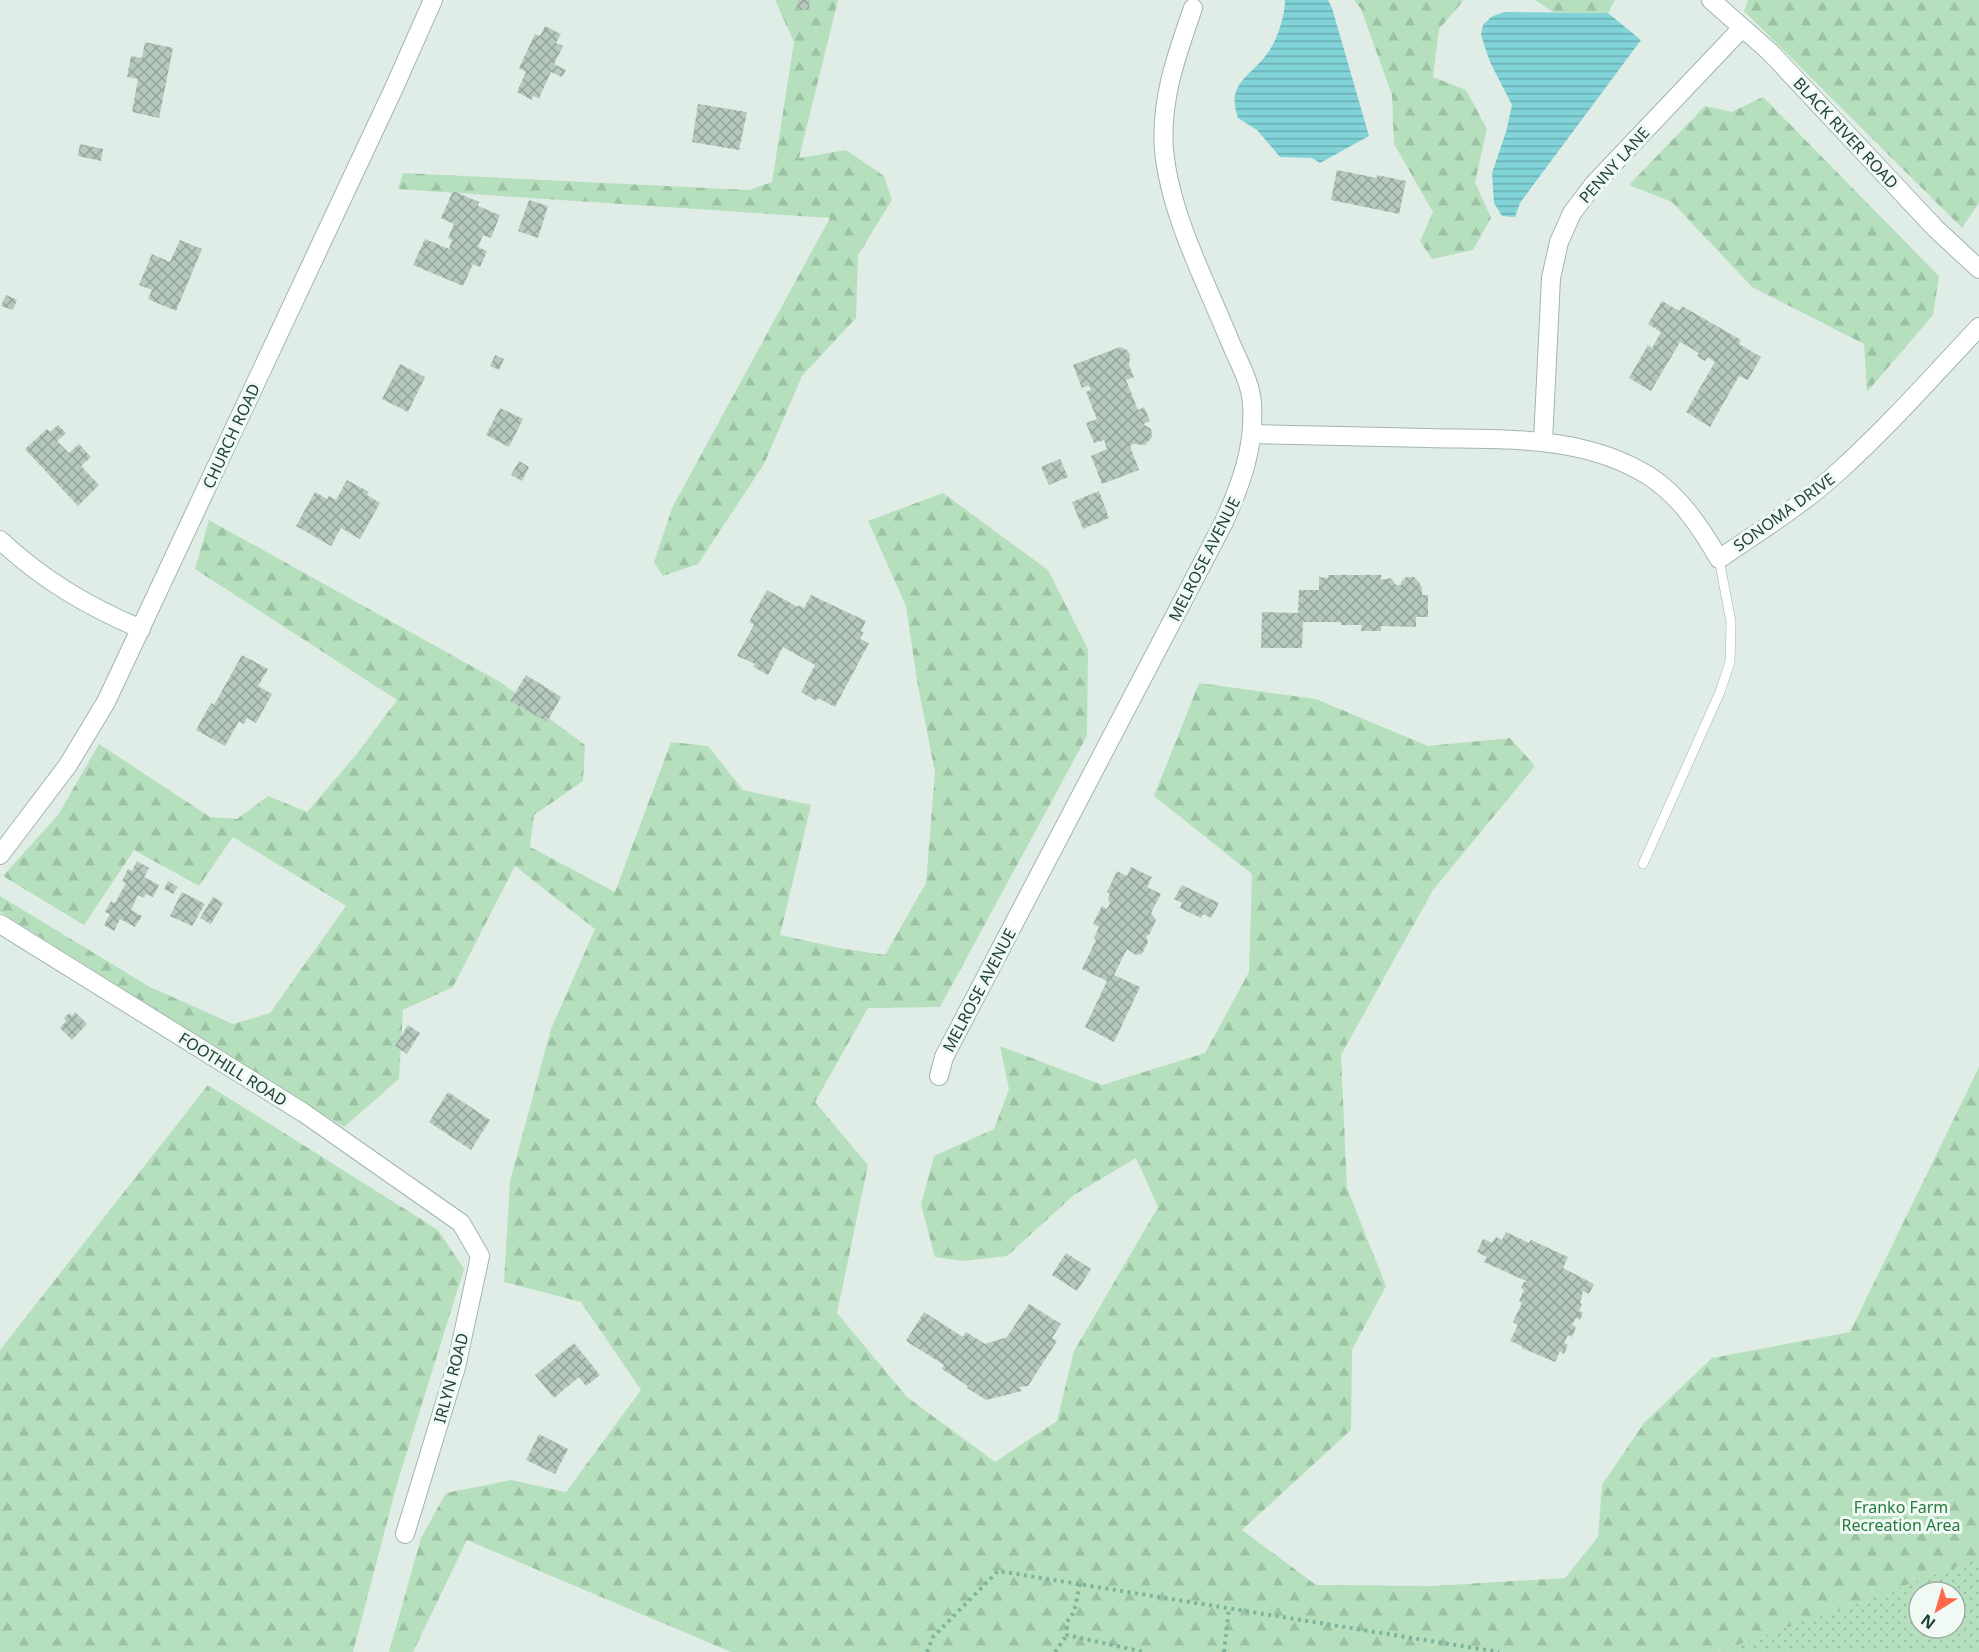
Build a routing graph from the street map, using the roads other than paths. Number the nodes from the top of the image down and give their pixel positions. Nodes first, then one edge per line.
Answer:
1 (433, 0) edge
2 (1711, 0) edge
3 (1193, 8) dead end
4 (1742, 28) junction
5 (1979, 269) edge
6 (1979, 327) edge
7 (1253, 434) junction
8 (1543, 441) junction
9 (0, 540) edge
10 (1719, 559) junction
11 (141, 629) junction
12 (0, 855) edge
13 (1643, 864) dead end
14 (0, 924) edge
15 (939, 1076) dead end
16 (461, 1223) joint
17 (405, 1534) dead end

1 - 11 street, CHURCH ROAD
2 - 4 street, BLACK RIVER ROAD
3 - 7 street, MELROSE AVENUE
4 - 5 street, BLACK RIVER ROAD
4 - 8 street, PENNY LANE
6 - 10 street, SONOMA DRIVE
7 - 8 street, SONOMA DRIVE
7 - 15 street, MELROSE AVENUE
8 - 10 street, SONOMA DRIVE
9 - 11 street
10 - 13 lane
11 - 12 street, CHURCH ROAD
14 - 16 street, FOOTHILL ROAD
16 - 17 street, IRLYN ROAD

